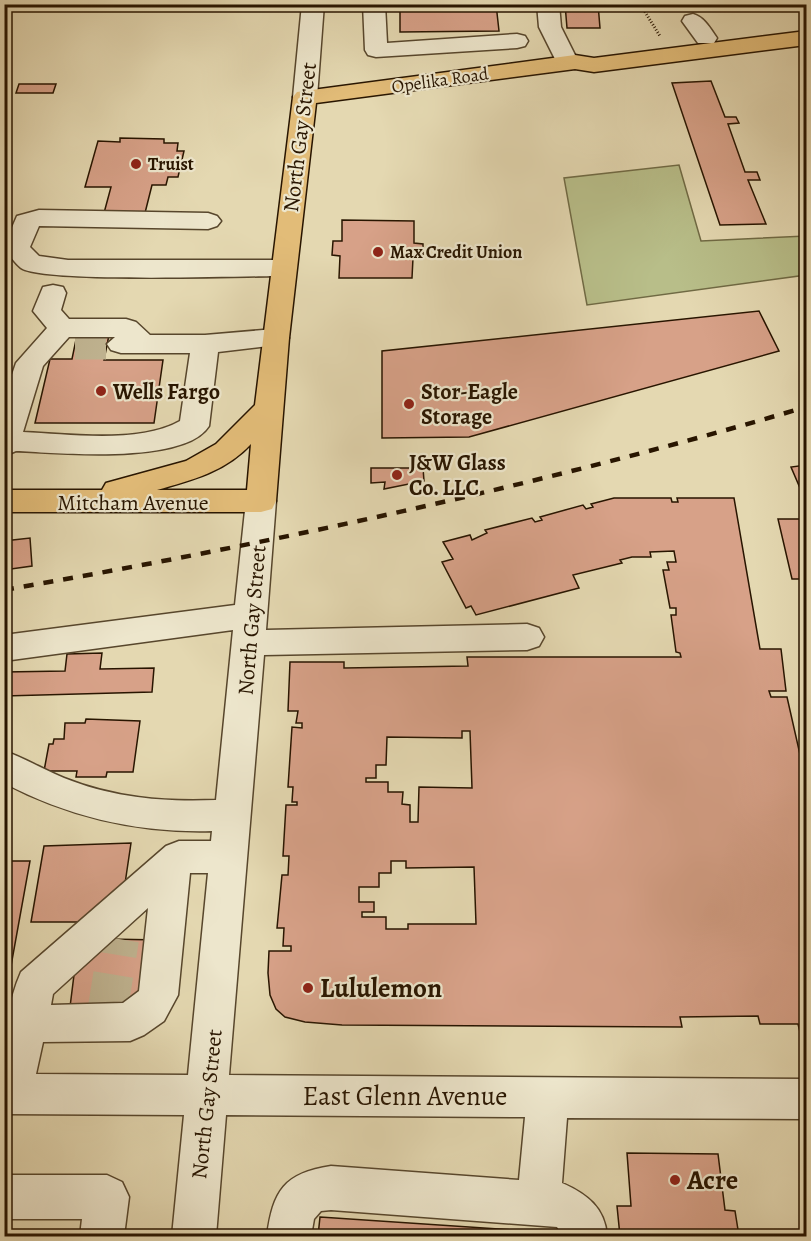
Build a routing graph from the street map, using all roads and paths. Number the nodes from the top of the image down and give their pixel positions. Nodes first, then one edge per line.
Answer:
1 (314, 4) edge
2 (374, 4) edge
3 (548, 4) edge
4 (640, 4) edge
5 (807, 26) edge
6 (660, 37) dead end
7 (807, 38) edge
8 (517, 41) dead end
9 (439, 46) junction
10 (571, 62) junction
11 (454, 79) junction
12 (305, 97) junction
13 (208, 221) dead end
14 (282, 268) junction
15 (53, 293) dead end
16 (275, 338) junction
17 (61, 339) junction
18 (108, 344) tunnel mouth
19 (143, 344) junction
20 (205, 344) junction
21 (267, 410) junction
22 (5, 443) edge
23 (4, 501) edge
24 (261, 501) junction
25 (72, 503) junction
26 (250, 629) junction
27 (527, 637) dead end
28 (4, 648) edge
29 (4, 765) edge
30 (233, 815) junction
31 (229, 857) junction
32 (172, 863) junction
33 (26, 1024) junction
34 (8, 1094) edge
35 (207, 1095) junction
36 (548, 1097) junction
37 (807, 1099) edge
38 (4, 1197) edge
39 (539, 1203) junction
40 (102, 1236) edge
41 (194, 1236) edge
42 (289, 1236) edge
43 (585, 1236) edge

1 - 12 street, North Gay Street
2 - 9 street
3 - 10 street
4 - 6 path
5 - 10 main road, Opelika Road
7 - 10 main road, Opelika Road
8 - 9 street
9 - 11 street
10 - 11 main road, Opelika Road
11 - 12 main road, Opelika Road
12 - 14 main road, North Gay Street
13 - 14 street
14 - 16 main road, North Gay Street
15 - 17 street
16 - 20 street
16 - 21 main road, North Gay Street
17 - 19 street
17 - 22 street
18 - 19 street
19 - 20 street
20 - 22 street
21 - 24 main road, North Gay Street
21 - 25 main road
23 - 25 main road, Mitcham Avenue
24 - 25 main road, Mitcham Avenue
24 - 26 street, North Gay Street
26 - 27 street
26 - 28 street
26 - 30 street, North Gay Street
29 - 30 street
30 - 31 street, North Gay Street
31 - 32 street
31 - 35 street, North Gay Street
32 - 33 street
32 - 33 street
33 - 34 street
34 - 35 street, East Glenn Avenue
35 - 36 street, East Glenn Avenue
35 - 41 street, North Gay Street
36 - 37 street, East Glenn Avenue
36 - 39 street
38 - 40 street
39 - 42 street
39 - 43 street

